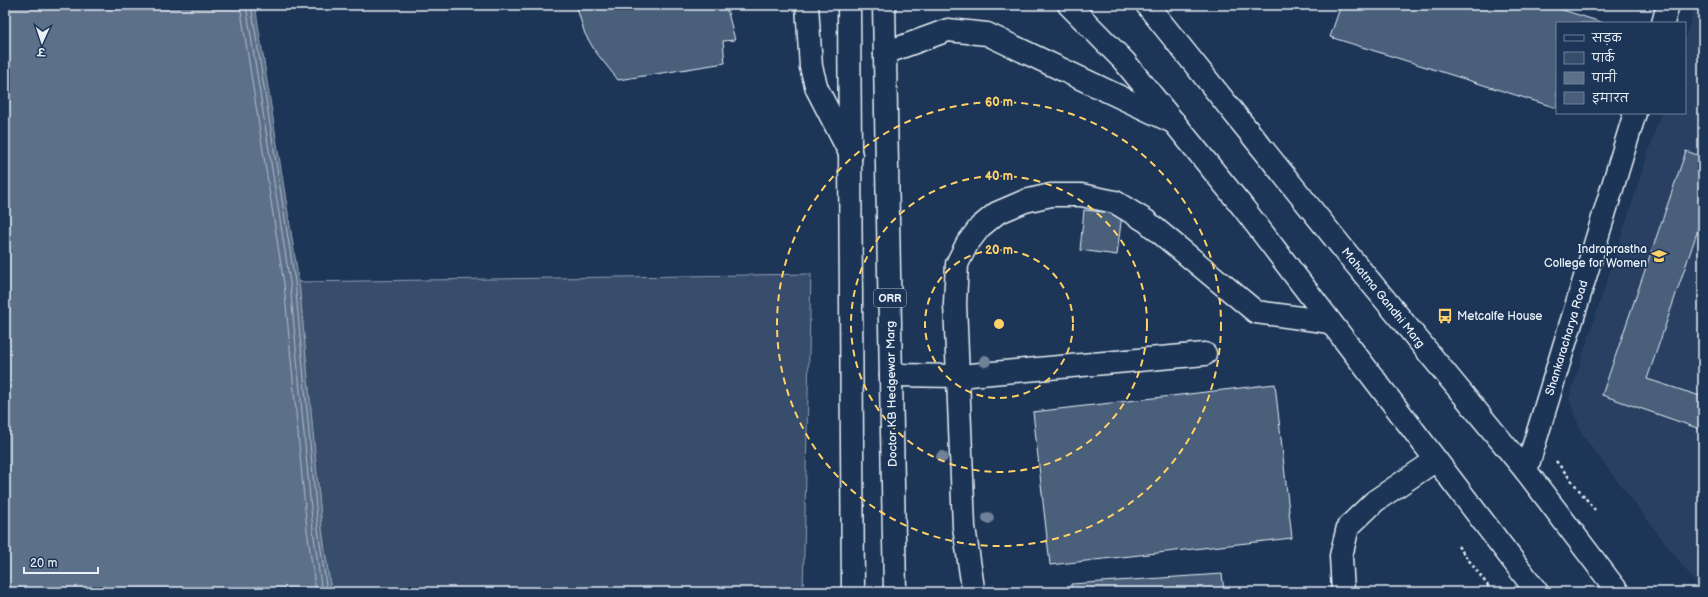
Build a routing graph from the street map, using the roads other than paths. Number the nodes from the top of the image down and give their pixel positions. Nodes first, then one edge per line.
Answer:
1 (807, 5) edge
2 (849, 5) edge
3 (884, 5) edge
4 (1069, 5) edge
5 (1147, 5) edge
6 (1668, 5) edge
7 (1663, 22) edge
8 (885, 53) junction
9 (1635, 114) edge
10 (1174, 123) junction
11 (851, 155) junction
12 (1330, 322) junction
13 (1205, 354) dead end
14 (891, 375) junction
15 (958, 376) junction
16 (1436, 460) junction
17 (1526, 471) junction
18 (973, 588) dead end
19 (853, 592) edge
20 (895, 592) edge
21 (1343, 592) edge
22 (1536, 592) edge
23 (1618, 592) edge

1 - 11 main road
2 - 11 main road
3 - 8 main road, Doctor KB Hedgewar Marg / ORR
4 - 10 main road
5 - 17 main road, Mahatma Gandhi Marg
6 - 7 main road
8 - 10 main road
8 - 14 main road, Doctor KB Hedgewar Marg / ORR
9 - 17 main road, Shankaracharya Road
10 - 12 main road
11 - 19 main road
12 - 15 main road
12 - 16 main road
13 - 15 main road
14 - 15 main road
14 - 20 main road, Doctor KB Hedgewar Marg / ORR
15 - 18 main road
16 - 21 main road
16 - 22 main road
17 - 23 main road, Mahatma Gandhi Marg

